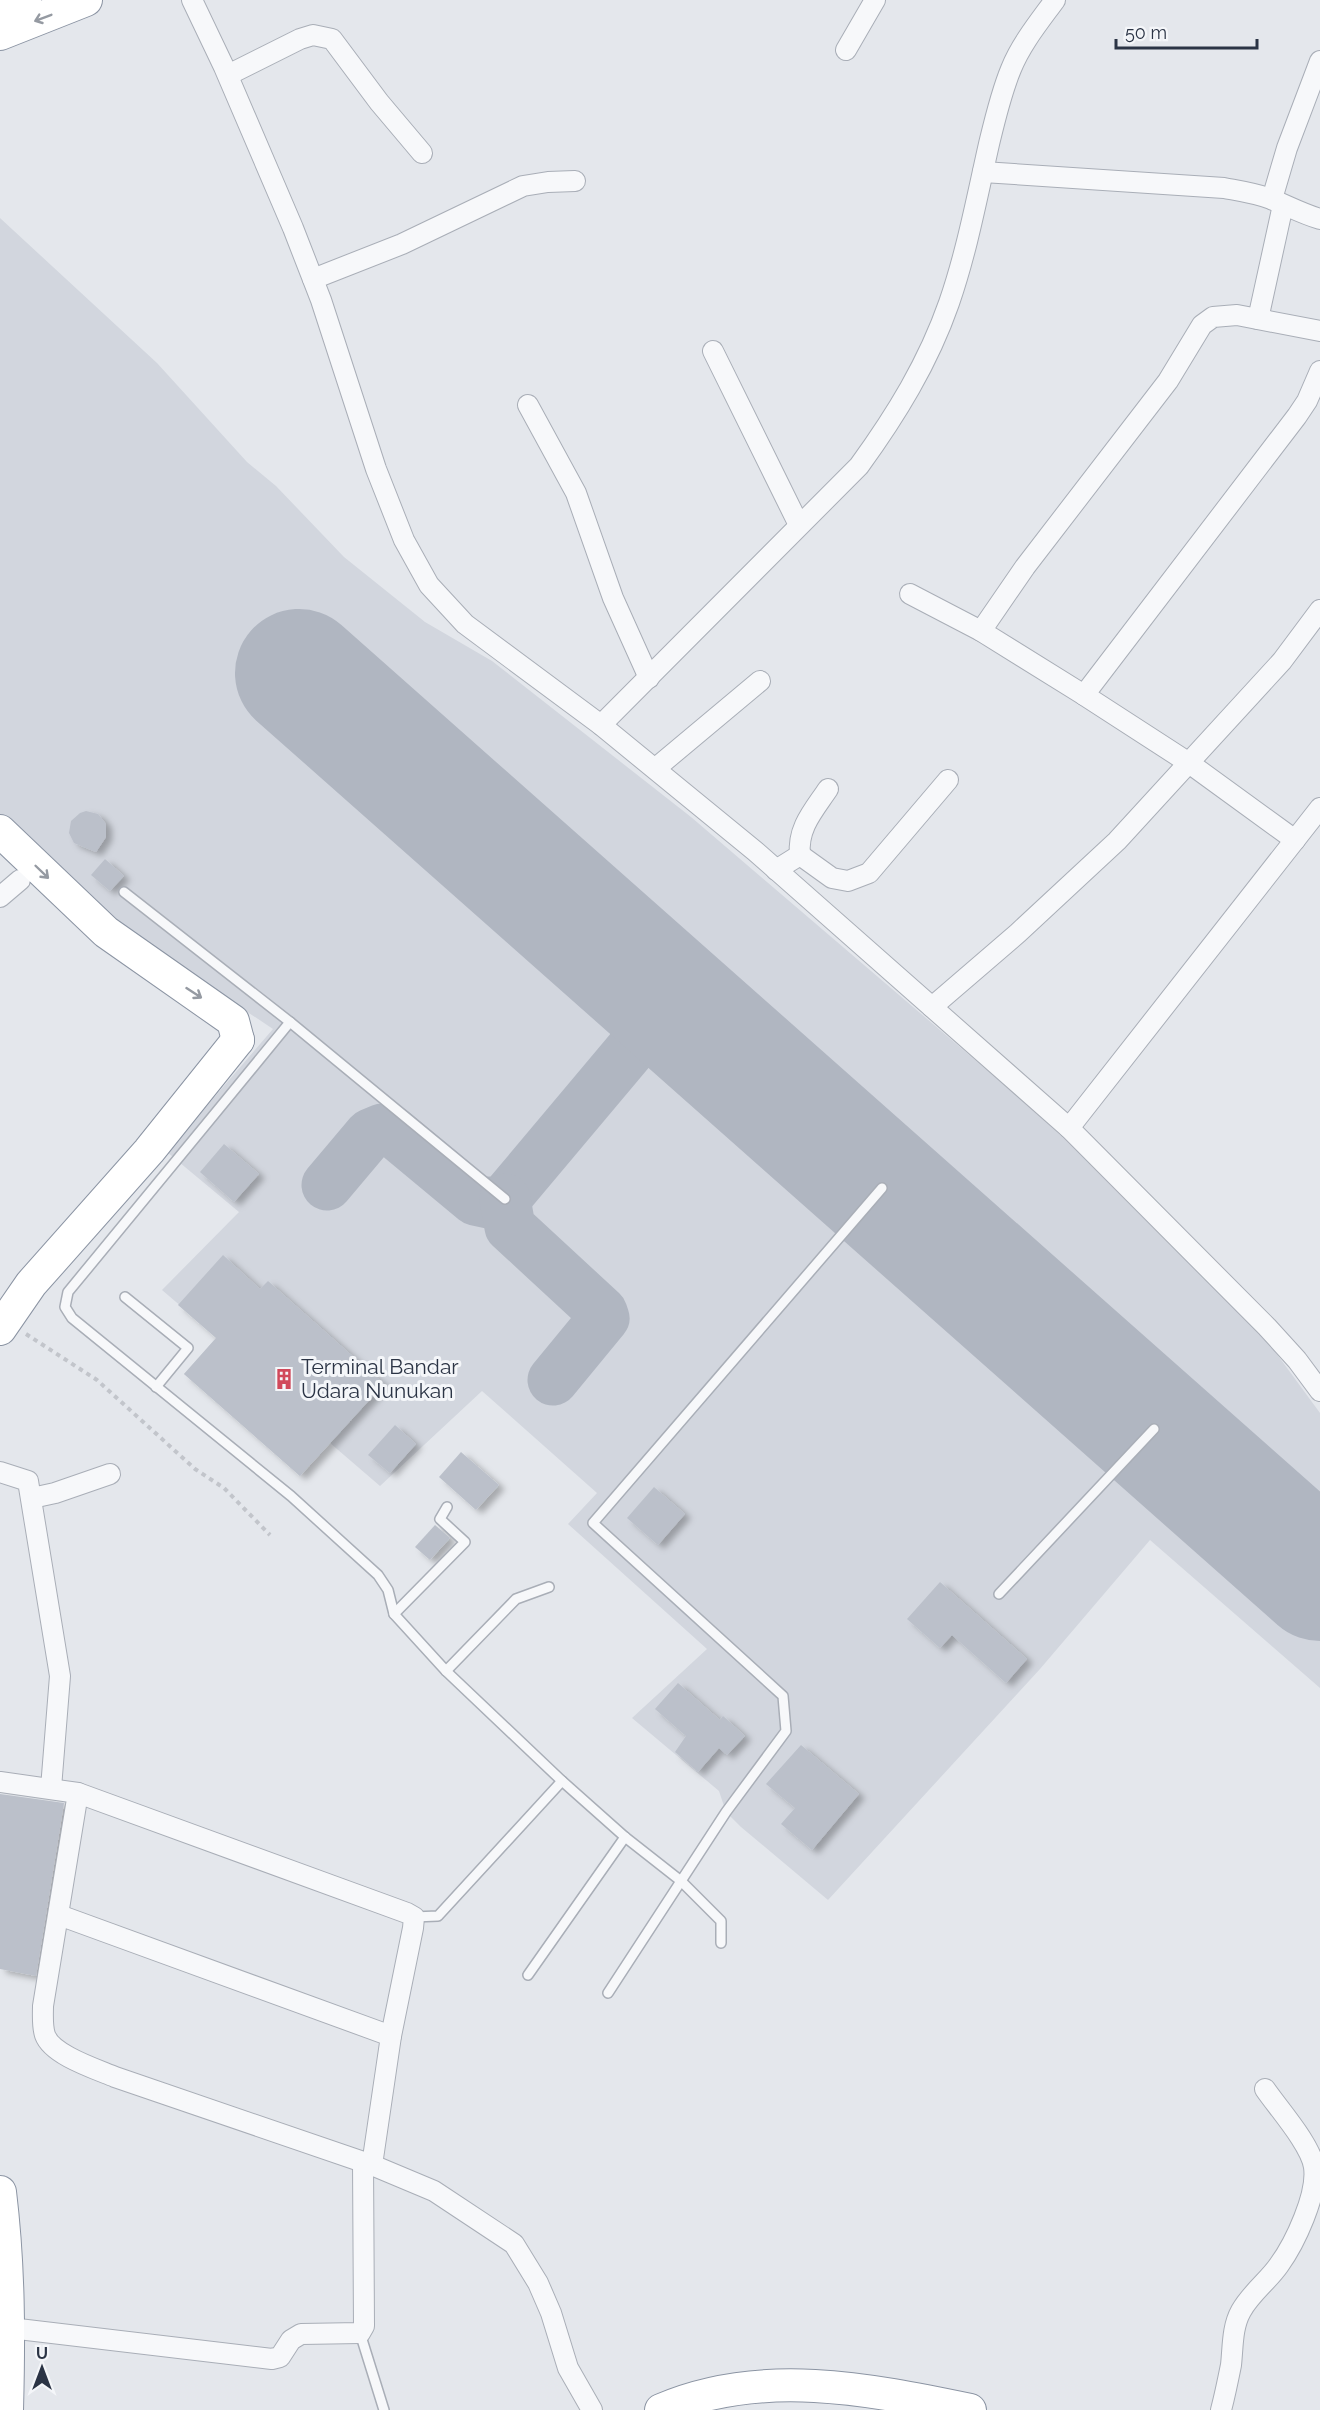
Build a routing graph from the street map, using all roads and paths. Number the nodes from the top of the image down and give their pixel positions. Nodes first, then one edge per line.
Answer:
1 (25, 0) edge
2 (86, 0) edge
3 (192, 0) edge
4 (875, 0) edge
5 (1055, 0) edge
6 (0, 10) edge
7 (0, 34) edge
8 (846, 50) dead end
9 (1320, 61) edge
10 (228, 75) junction
11 (422, 153) dead end
12 (982, 172) junction
13 (575, 181) dead end
14 (1277, 202) junction
15 (1320, 219) edge
16 (313, 279) junction
17 (1258, 319) junction
18 (1320, 331) edge
19 (713, 351) dead end
20 (1320, 371) edge
21 (528, 405) dead end
22 (799, 525) junction
23 (910, 594) dead end
24 (1320, 610) edge
25 (981, 631) junction
26 (649, 678) junction
27 (760, 681) dead end
28 (1084, 695) junction
29 (602, 725) junction
30 (1189, 763) junction
31 (656, 768) junction
32 (948, 780) dead end
33 (828, 789) dead end
34 (1320, 808) edge
35 (0, 831) edge
36 (1295, 840) junction
37 (800, 855) junction
38 (776, 870) junction
39 (7, 879) edge
40 (124, 892) dead end
41 (932, 1006) junction
42 (290, 1022) junction
43 (238, 1040) junction
44 (1069, 1128) junction
45 (160, 1161) junction
46 (882, 1188) dead end
47 (505, 1199) dead end
48 (125, 1297) dead end
49 (2, 1324) edge
50 (156, 1387) junction
51 (1320, 1391) edge
52 (1154, 1429) dead end
53 (0, 1472) edge
54 (110, 1474) dead end
55 (32, 1498) junction
56 (447, 1507) dead end
57 (270, 1535) dead end
58 (549, 1587) dead end
59 (999, 1594) dead end
60 (394, 1614) junction
61 (446, 1671) junction
62 (562, 1781) junction
63 (0, 1782) edge
64 (51, 1788) junction
65 (78, 1793) junction
66 (625, 1837) junction
67 (681, 1881) junction
68 (59, 1915) junction
69 (414, 1917) junction
70 (721, 1943) dead end
71 (528, 1975) dead end
72 (608, 1993) dead end
73 (391, 2036) junction
74 (1265, 2089) dead end
75 (368, 2163) junction
76 (0, 2192) edge
77 (10, 2328) junction
78 (360, 2333) junction
79 (7, 2410) edge
80 (384, 2410) edge
81 (592, 2410) edge
82 (661, 2410) edge
83 (970, 2410) edge
84 (1221, 2410) edge

1 - 6 highway
2 -> 7 highway
3 - 10 street
4 - 8 street
5 - 12 street
9 - 14 street
10 - 11 street
10 - 16 street
12 - 14 street
12 - 22 street
13 - 16 street
14 - 15 street
14 - 17 street
16 - 29 street
17 - 18 street
17 - 25 street
19 - 22 street
20 - 28 street
21 - 26 street
22 - 26 street
23 - 25 street
24 - 30 street
25 - 28 street
26 - 29 street
27 - 31 street
28 - 30 street
29 - 31 street
30 - 36 street
30 - 41 street
31 - 38 street
32 - 37 street
33 - 37 street
34 - 36 street
35 -> 43 highway
36 - 44 street
37 - 38 street
38 - 41 street
39 - 43 highway
40 - 42 lane
41 - 44 street
42 - 45 lane
42 - 47 lane
43 - 45 highway
44 - 51 street
45 - 49 highway
45 - 50 lane
46 - 67 lane
48 - 50 lane
49 - 57 path
50 - 60 lane
52 - 59 lane
53 - 55 street
54 - 55 street
55 - 64 street
56 - 60 lane
58 - 61 lane
60 - 61 lane
61 - 62 lane
62 - 66 lane
62 - 69 lane
63 - 64 street
64 - 65 street
65 - 68 street
65 - 69 street
66 - 67 lane
66 - 71 lane
67 - 70 lane
67 - 72 lane
68 - 73 street
68 - 75 street
69 - 73 street
73 - 75 street
74 - 84 street
75 - 78 street
75 - 81 street
76 - 77 highway
77 - 78 street
77 - 79 highway
78 - 80 lane
82 - 83 highway

